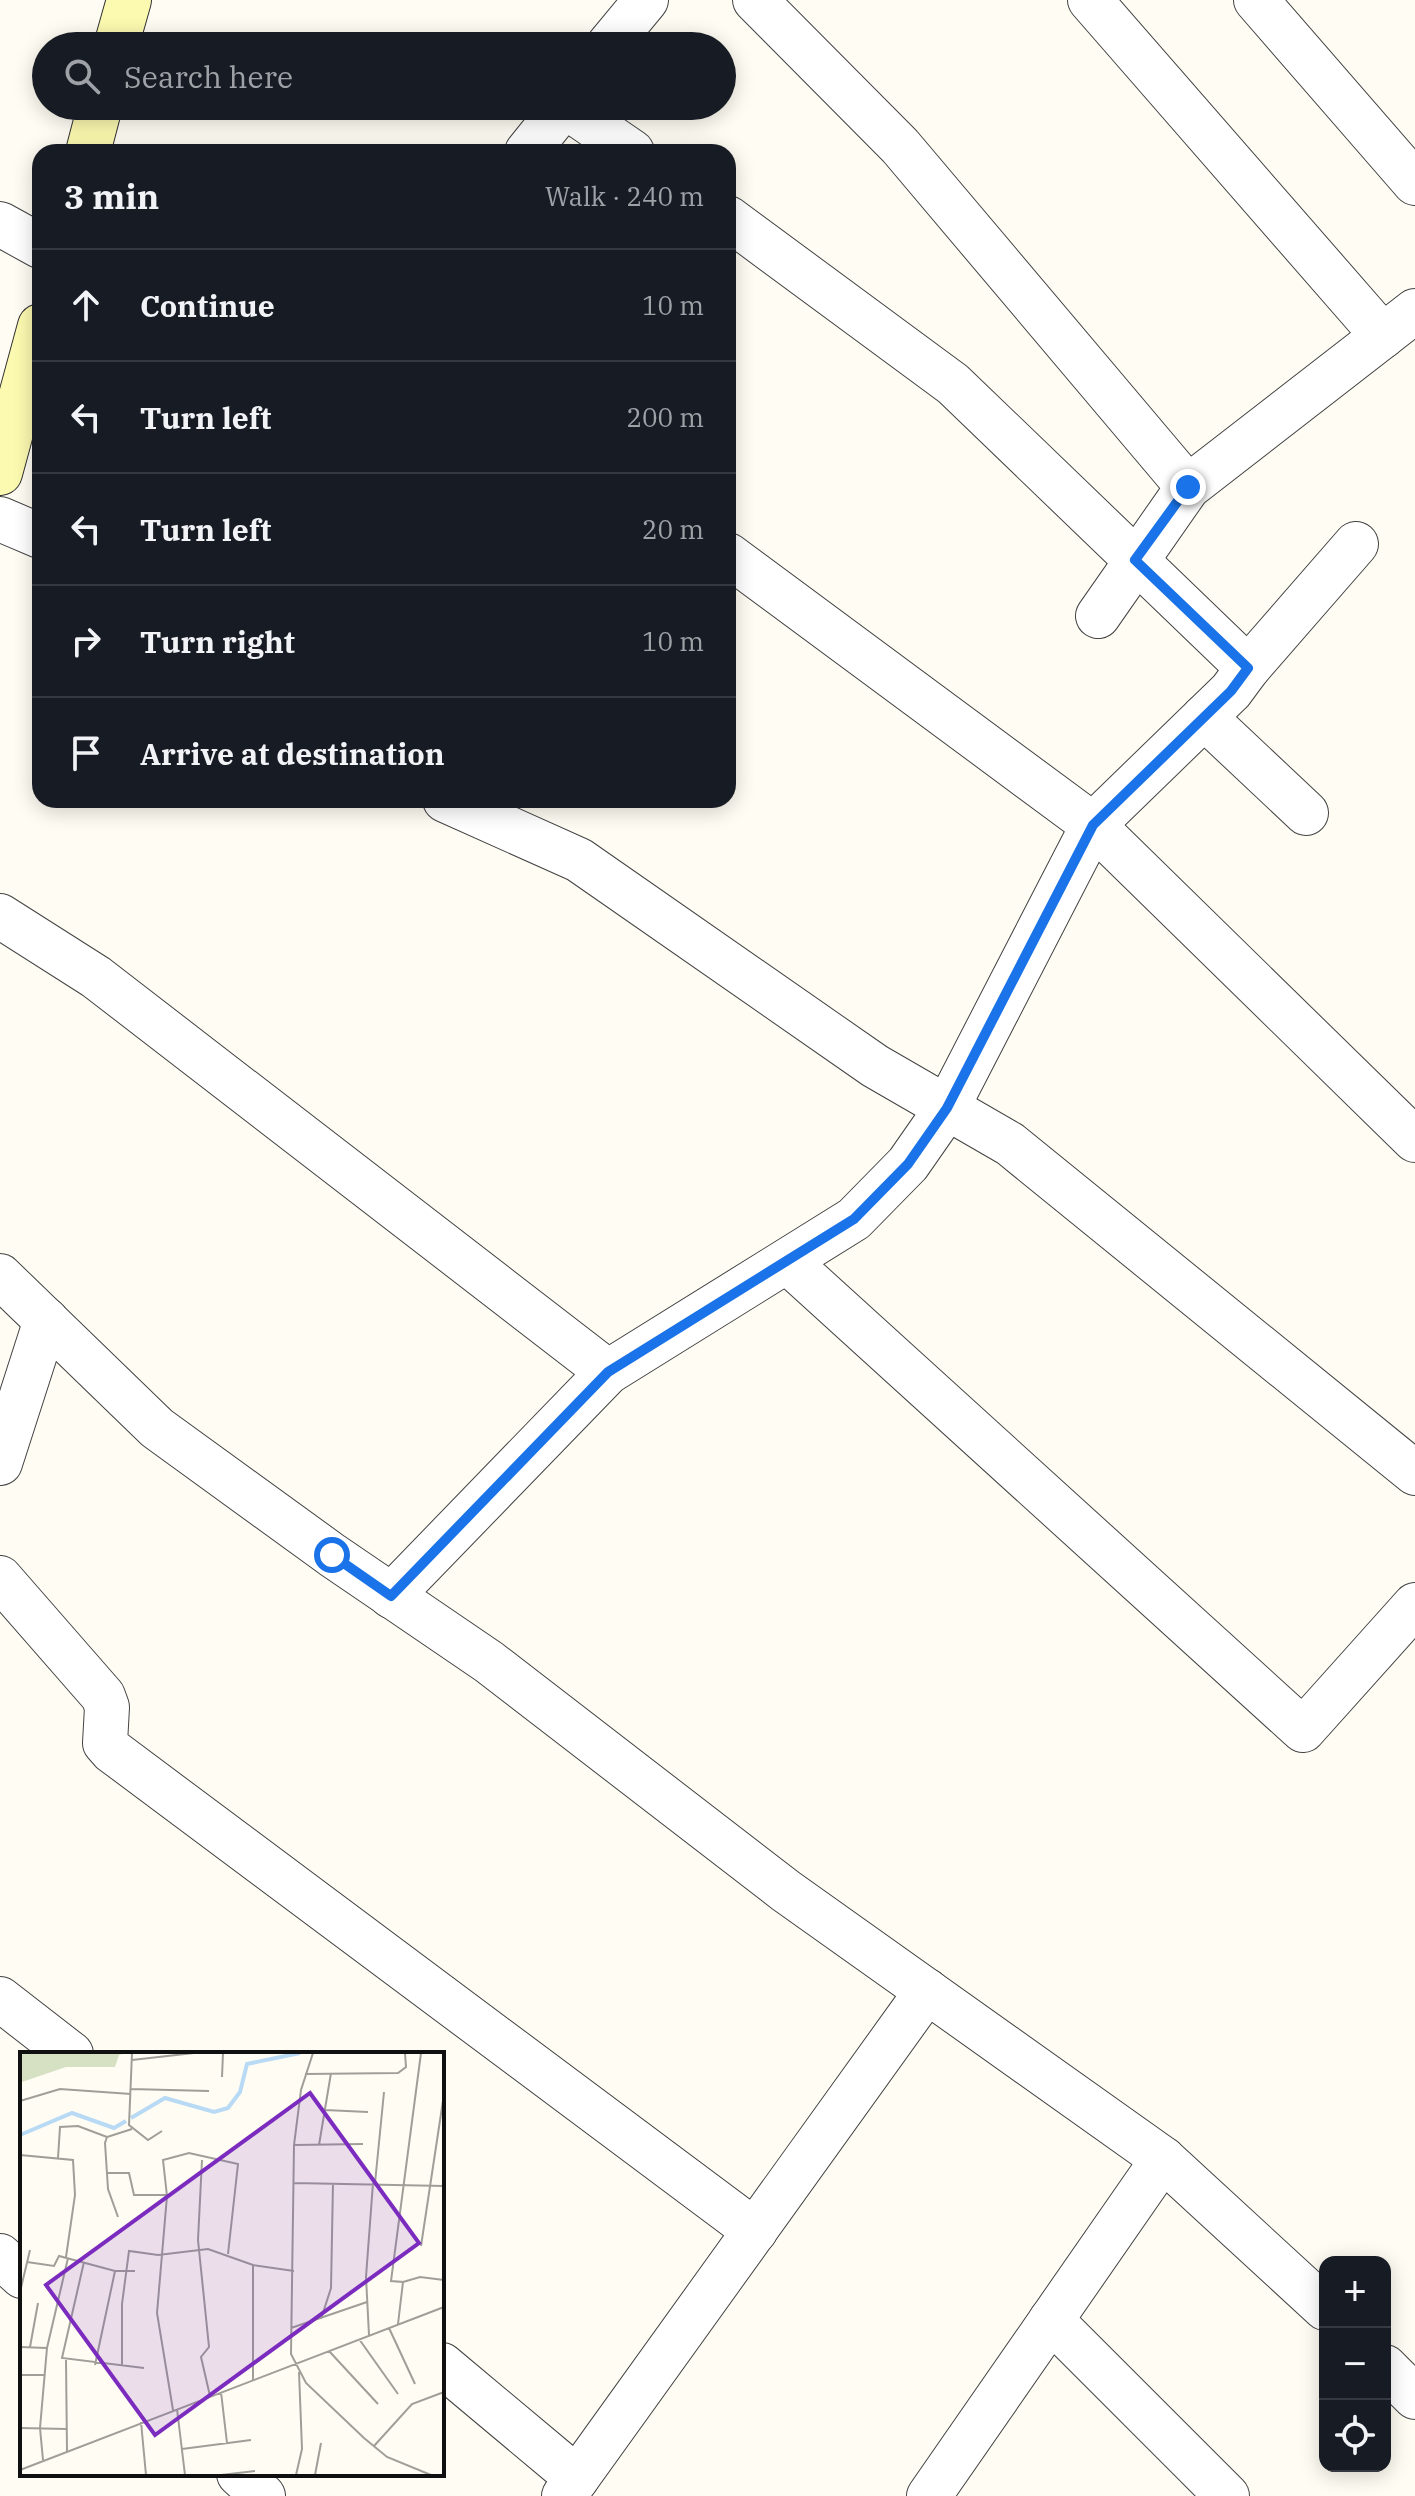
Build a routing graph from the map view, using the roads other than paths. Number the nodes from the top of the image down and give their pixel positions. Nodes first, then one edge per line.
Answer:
1 (129, 0) edge
2 (646, 0) edge
3 (755, 0) edge
4 (1090, 0) edge
5 (1256, 0) edge
6 (120, 32) edge
7 (620, 32) edge
8 (96, 120) edge
9 (553, 120) edge
10 (585, 120) edge
11 (90, 144) edge
12 (533, 144) edge
13 (620, 144) edge
14 (1415, 183) edge
15 (0, 224) edge
16 (736, 224) edge
17 (32, 242) edge
18 (1399, 323) edge
19 (32, 355) edge
20 (0, 473) edge
21 (1188, 487) junction
22 (0, 519) edge
23 (32, 533) edge
24 (1356, 544) dead end
25 (1135, 560) junction
26 (736, 561) edge
27 (1098, 616) dead end
28 (1248, 668) junction
29 (1204, 717) junction
30 (463, 808) edge
31 (1306, 813) dead end
32 (1093, 825) junction
33 (0, 916) edge
34 (947, 1108) junction
35 (1415, 1140) edge
36 (789, 1263) junction
37 (0, 1276) edge
38 (46, 1320) junction
39 (608, 1372) junction
40 (0, 1463) edge
41 (1415, 1473) edge
42 (0, 1578) edge
43 (391, 1596) junction
44 (1415, 1605) edge
45 (927, 1991) junction
46 (0, 1999) edge
47 (68, 2052) edge
48 (1163, 2159) junction
49 (755, 2231) junction
50 (0, 2256) edge
51 (20, 2274) edge
52 (1319, 2302) edge
53 (1051, 2320) junction
54 (444, 2367) edge
55 (1391, 2373) edge
56 (1415, 2397) edge
57 (241, 2476) edge
58 (568, 2491) edge
59 (263, 2496) edge
60 (929, 2496) edge
61 (1227, 2496) edge

1 - 6 street
2 - 7 street
3 - 21 street
4 - 18 street
5 - 14 street
8 - 11 street
9 - 12 street
10 - 13 street
15 - 17 street
16 - 25 street
18 - 21 street
19 - 20 street
21 - 25 street
22 - 23 street
24 - 28 street
25 - 27 street
25 - 28 street
26 - 32 street
28 - 29 street
29 - 31 street
29 - 32 street
30 - 34 street
32 - 34 street
32 - 35 street
33 - 39 street
34 - 36 street
34 - 41 street
36 - 39 street
36 - 44 street
37 - 38 street
38 - 40 street
38 - 43 street
39 - 43 street
42 - 49 street
43 - 45 street
45 - 48 street
45 - 49 street
46 - 47 street
48 - 52 street
48 - 53 street
49 - 58 street
50 - 51 street
53 - 60 street
53 - 61 street
54 - 58 street
55 - 56 street
57 - 59 street

